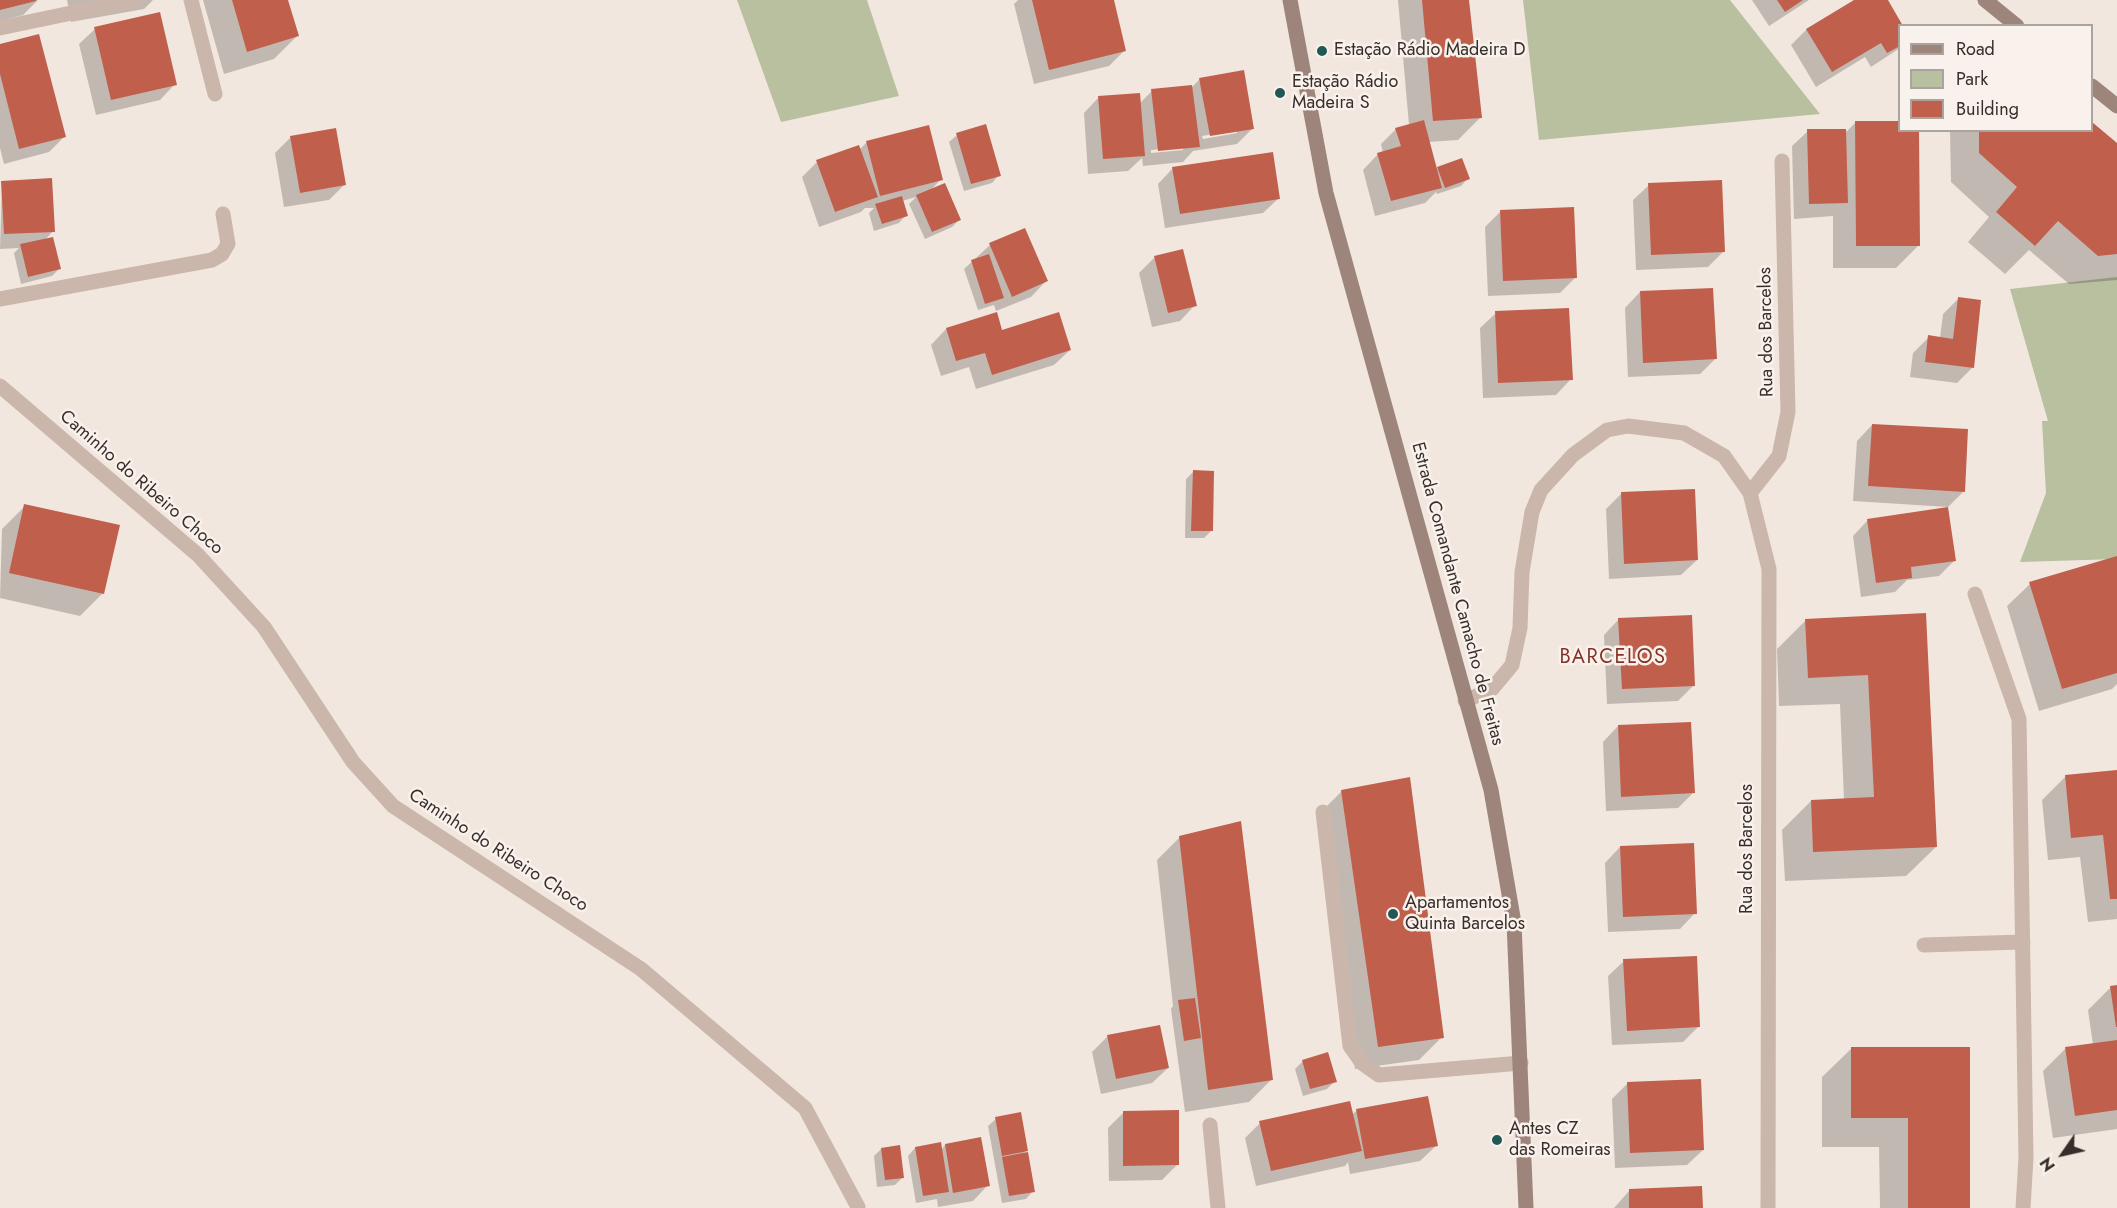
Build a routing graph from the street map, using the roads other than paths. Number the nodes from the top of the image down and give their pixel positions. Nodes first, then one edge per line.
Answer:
1 (134, 0) edge
2 (191, 0) edge
3 (1290, 0) edge
4 (1985, 0) edge
5 (2015, 24) edge
6 (0, 28) edge
7 (2093, 88) edge
8 (215, 94) dead end
9 (2117, 106) edge
10 (1782, 160) dead end
11 (223, 214) dead end
12 (0, 299) edge
13 (0, 386) edge
14 (1750, 493) junction
15 (1975, 594) dead end
16 (1465, 701) junction
17 (1323, 812) dead end
18 (2023, 942) junction
19 (1924, 945) dead end
20 (1521, 1063) junction
21 (1210, 1125) dead end
22 (858, 1207) edge
23 (1218, 1208) edge
24 (1526, 1208) edge
25 (1768, 1208) edge
26 (2023, 1208) edge

1 - 6 street
2 - 8 street
3 - 16 main road, Estrada Comandante Camacho de Freitas
4 - 5 main road
7 - 9 main road
10 - 14 street, Rua dos Barcelos
11 - 12 street
13 - 22 street, Caminho do Ribeiro Choco
14 - 16 street, Rua dos Barcelos
14 - 25 street, Rua dos Barcelos
15 - 18 street
16 - 20 main road, Estrada Comandante Camacho de Freitas
17 - 20 street
18 - 19 street
18 - 26 street
20 - 24 main road, Estrada Comandante Camacho de Freitas
21 - 23 street

